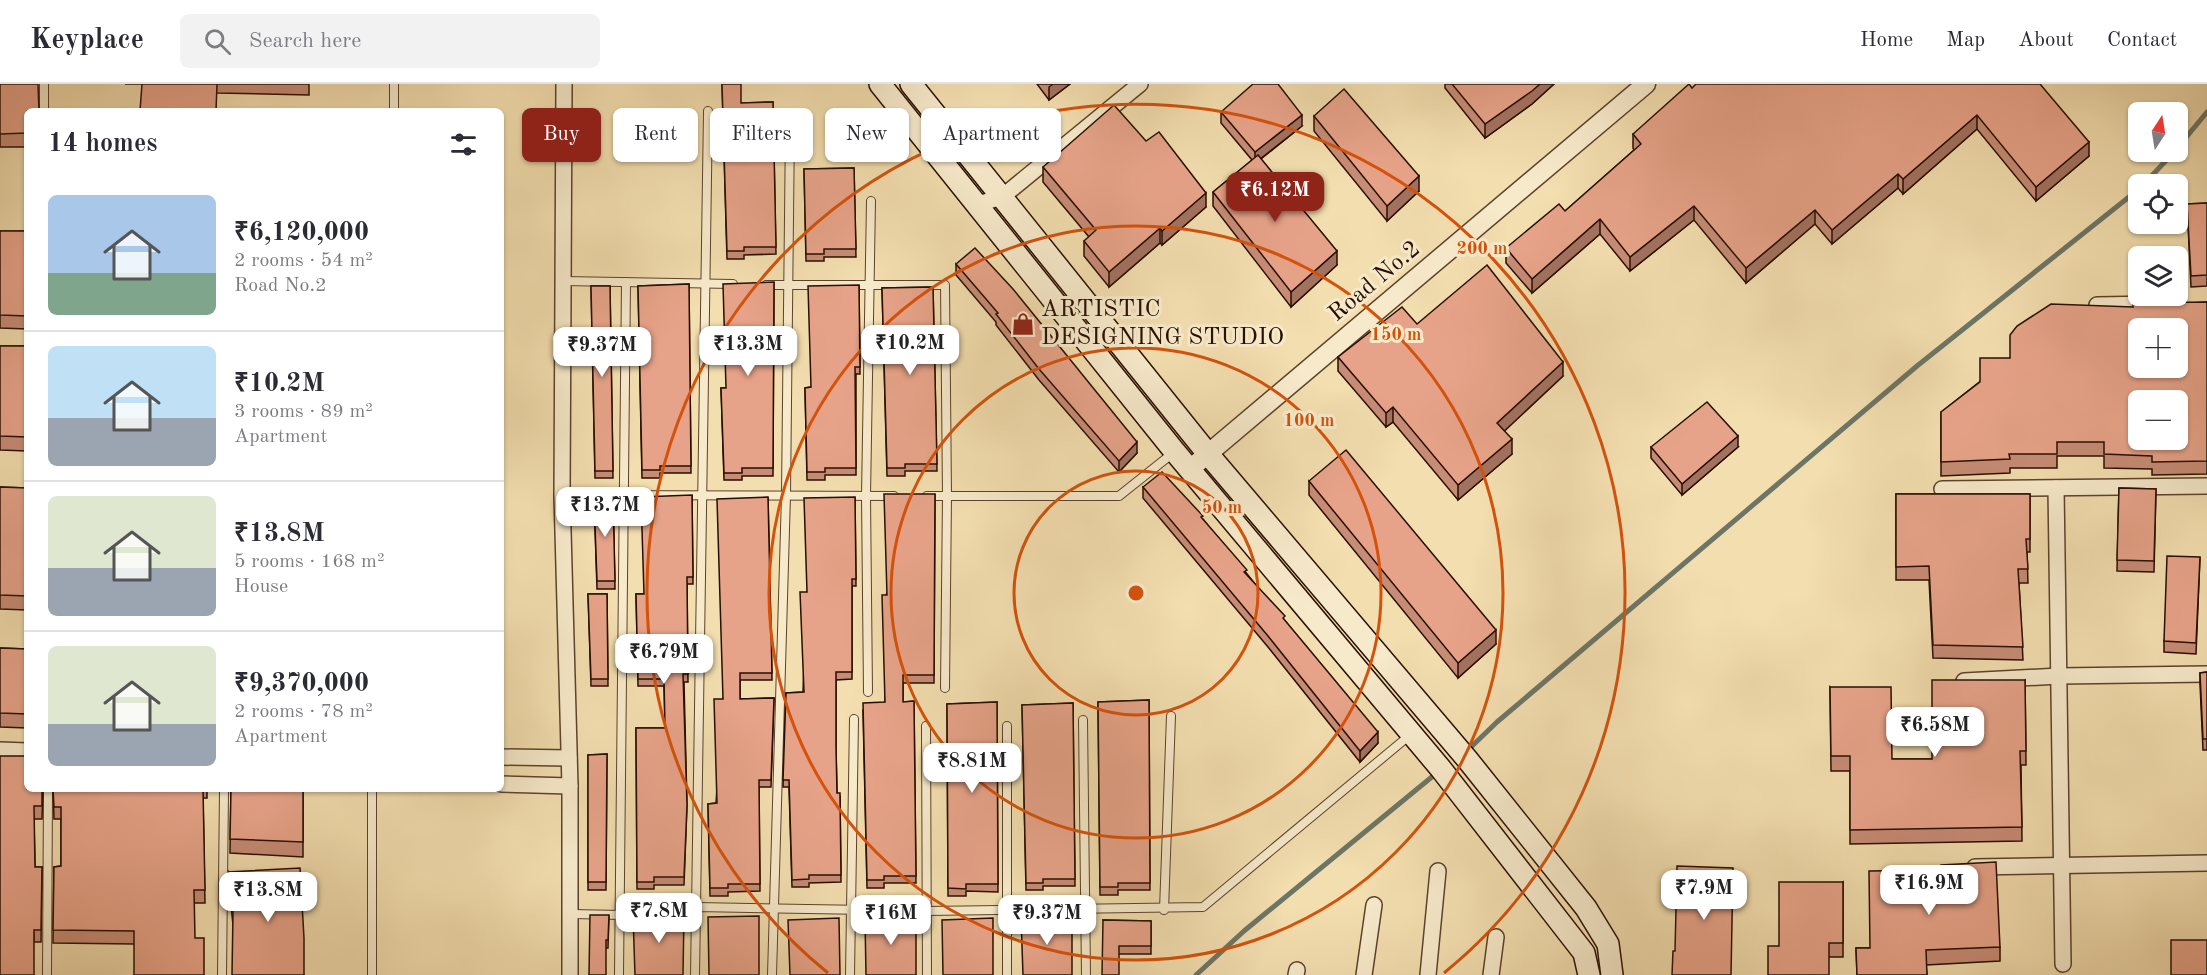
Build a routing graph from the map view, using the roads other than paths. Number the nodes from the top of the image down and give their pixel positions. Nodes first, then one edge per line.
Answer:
1 (44, 84) edge
2 (394, 84) edge
3 (564, 84) edge
4 (880, 84) edge
5 (911, 84) edge
6 (1140, 84) edge
7 (1646, 84) edge
8 (45, 108) edge
9 (394, 108) edge
10 (708, 111) dead end
11 (790, 162) edge
12 (1002, 197) junction
13 (872, 201) dead end
14 (978, 204) junction
15 (563, 281) junction
16 (626, 282) junction
17 (706, 284) junction
18 (741, 284) edge
19 (753, 285) edge
20 (789, 285) junction
21 (869, 285) junction
22 (2097, 305) edge
23 (2128, 305) edge
24 (1175, 452) junction
25 (1209, 454) junction
26 (1191, 469) junction
27 (2207, 486) edge
28 (2056, 488) junction
29 (1942, 489) dead end
30 (562, 495) junction
31 (623, 495) junction
32 (786, 495) junction
33 (704, 496) junction
34 (866, 496) junction
35 (901, 496) edge
36 (912, 496) edge
37 (947, 496) junction
38 (2207, 674) edge
39 (2059, 676) junction
40 (1943, 682) edge
41 (945, 688) dead end
42 (868, 692) dead end
43 (1171, 716) dead end
44 (854, 719) dead end
45 (1083, 720) dead end
46 (926, 726) dead end
47 (1007, 726) dead end
48 (1412, 734) junction
49 (0, 750) edge
50 (24, 751) edge
51 (504, 757) edge
52 (569, 759) junction
53 (1467, 759) junction
54 (0, 761) edge
55 (24, 761) edge
56 (1446, 776) junction
57 (504, 784) edge
58 (570, 786) junction
59 (48, 792) edge
60 (224, 792) edge
61 (372, 792) edge
62 (2207, 863) edge
63 (2062, 865) junction
64 (1960, 867) edge
65 (1438, 872) dead end
66 (1374, 905) dead end
67 (696, 907) junction
68 (772, 909) junction
69 (851, 910) junction
70 (1007, 910) junction
71 (1086, 910) junction
72 (1164, 910) junction
73 (927, 911) junction
74 (571, 914) junction
75 (622, 915) junction
76 (1496, 937) dead end
77 (2063, 964) dead end
78 (47, 975) edge
79 (222, 975) edge
80 (372, 975) edge
81 (570, 975) edge
82 (619, 975) edge
83 (695, 975) edge
84 (772, 975) edge
85 (850, 975) edge
86 (927, 975) edge
87 (1007, 975) edge
88 (1086, 975) edge
89 (1364, 975) edge
90 (1428, 975) edge
91 (1491, 975) edge
92 (1589, 975) edge
93 (1612, 975) edge

1 - 8 lane
2 - 9 lane
3 - 15 street
4 - 14 main road
5 - 12 main road
6 - 12 street
7 - 25 street, Road No.2
10 - 17 lane
11 - 20 lane
12 - 14 street
12 - 25 main road
13 - 21 lane
14 - 24 main road
15 - 16 lane
15 - 30 street
16 - 17 lane
16 - 31 lane
17 - 18 lane
17 - 33 lane
19 - 20 lane
20 - 21 lane
20 - 32 lane
21 - 34 lane
21 - 37 lane
22 - 23 street
24 - 26 main road
24 - 37 lane
25 - 26 street, Road No.2
25 - 53 main road
26 - 48 main road
27 - 28 street
28 - 29 street
28 - 39 street
30 - 31 lane
30 - 52 street
31 - 33 lane
31 - 75 lane
32 - 33 lane
32 - 34 lane
32 - 68 lane
33 - 67 lane
34 - 35 lane
34 - 42 lane
36 - 37 lane
37 - 41 lane
38 - 39 street
39 - 40 street
39 - 63 street
43 - 72 lane
44 - 69 lane
45 - 71 lane
46 - 73 lane
47 - 70 lane
48 - 56 main road
48 - 72 lane
49 - 50 street
51 - 52 street
52 - 58 street
53 - 56 main road
53 - 93 main road
54 - 55 street
56 - 92 main road
57 - 58 street
58 - 74 street
59 - 78 lane
60 - 79 lane
61 - 80 lane
62 - 63 street
63 - 64 street
63 - 77 street
65 - 90 street
66 - 89 street
67 - 68 lane
67 - 75 lane
67 - 83 lane
68 - 69 lane
68 - 84 lane
69 - 73 lane
69 - 85 lane
70 - 71 lane
70 - 73 lane
70 - 87 lane
71 - 72 lane
71 - 88 lane
73 - 86 lane
74 - 75 lane
74 - 81 street
75 - 82 lane
76 - 91 street

